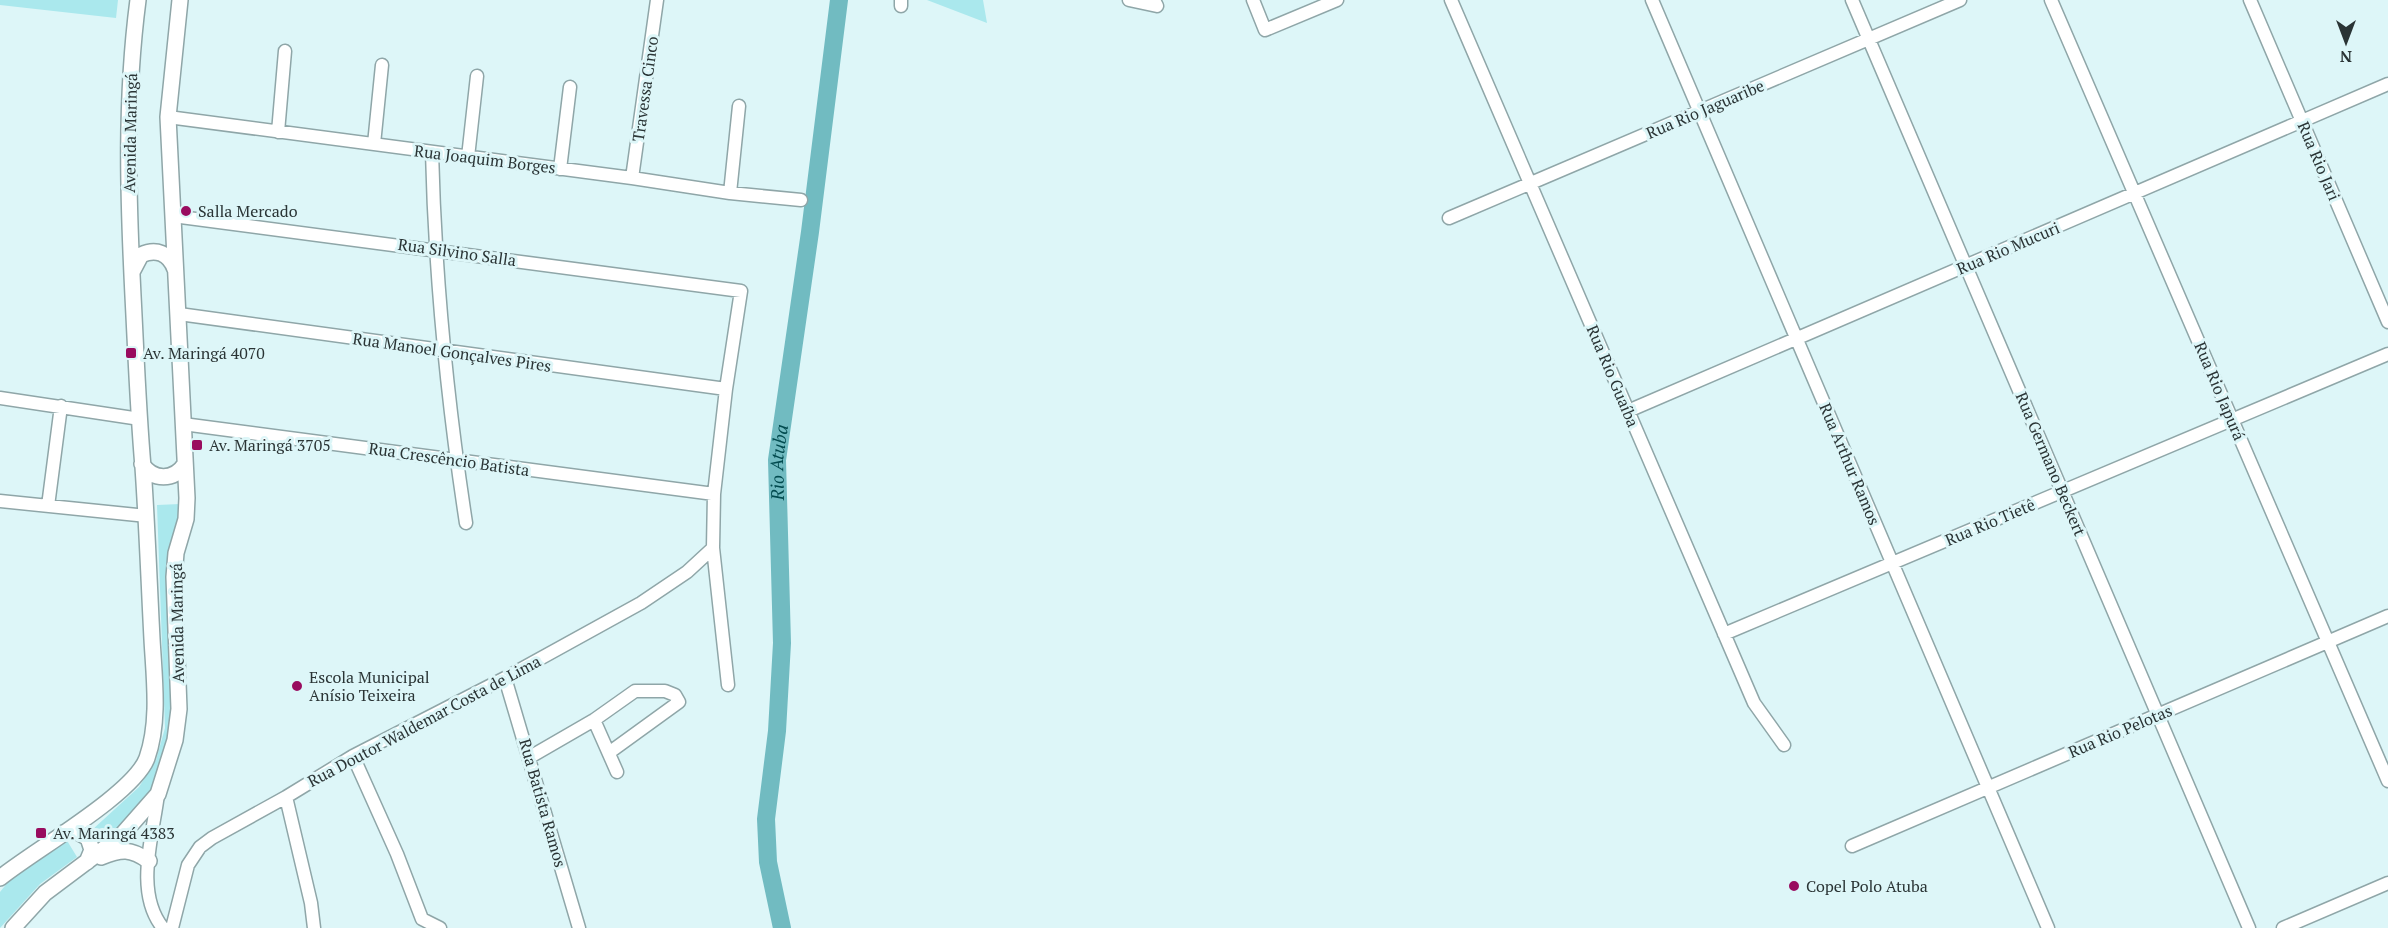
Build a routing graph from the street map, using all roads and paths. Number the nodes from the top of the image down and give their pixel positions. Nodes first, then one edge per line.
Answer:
1 (138, 0) edge
2 (180, 0) edge
3 (657, 0) edge
4 (1129, 0) edge
5 (1154, 0) edge
6 (1253, 0) edge
7 (1337, 0) edge
8 (1451, 0) edge
9 (1652, 0) edge
10 (1852, 0) edge
11 (1960, 0) edge
12 (2052, 0) edge
13 (2250, 0) edge
14 (1869, 39) junction
15 (285, 51) dead end
16 (382, 65) dead end
17 (477, 76) dead end
18 (2388, 84) edge
19 (570, 87) dead end
20 (739, 106) dead end
21 (1699, 111) junction
22 (168, 117) junction
23 (2302, 121) junction
24 (278, 132) junction
25 (374, 144) junction
26 (432, 152) junction
27 (468, 157) junction
28 (560, 169) junction
29 (632, 178) junction
30 (1530, 184) junction
31 (730, 193) junction
32 (2135, 193) junction
33 (801, 200) dead end
34 (173, 216) junction
35 (1449, 218) dead end
36 (435, 249) junction
37 (1966, 266) junction
38 (176, 268) junction
39 (132, 273) junction
40 (179, 314) junction
41 (2388, 322) edge
42 (1796, 339) junction
43 (442, 351) junction
44 (2388, 354) edge
45 (726, 389) junction
46 (0, 398) edge
47 (61, 406) junction
48 (1628, 411) junction
49 (140, 419) junction
50 (2232, 420) junction
51 (183, 424) junction
52 (456, 460) junction
53 (142, 464) junction
54 (185, 464) junction
55 (2062, 492) junction
56 (714, 494) junction
57 (0, 501) edge
58 (48, 506) junction
59 (147, 516) junction
60 (466, 523) dead end
61 (713, 548) junction
62 (1892, 563) junction
63 (2388, 616) edge
64 (1724, 634) junction
65 (2328, 642) junction
66 (505, 678) junction
67 (728, 685) dead end
68 (2158, 715) junction
69 (594, 720) junction
70 (1785, 746) dead end
71 (610, 752) junction
72 (352, 756) junction
73 (530, 756) junction
74 (617, 772) dead end
75 (2388, 781) edge
76 (1988, 788) junction
77 (159, 794) junction
78 (286, 797) junction
79 (65, 832) junction
80 (1852, 846) dead end
81 (149, 861) junction
82 (87, 862) junction
83 (0, 878) edge
84 (2388, 883) edge
85 (159, 923) edge
86 (421, 923) edge
87 (13, 928) edge
88 (172, 928) edge
89 (314, 928) edge
90 (440, 928) edge
91 (579, 928) edge
92 (2048, 928) edge
93 (2249, 928) edge
94 (2283, 928) edge

1 - 39 main road, Avenida Maringá
2 - 22 main road, Avenida Maringá
3 - 29 street, Travessa Cinco
4 - 5 street
6 - 7 street
8 - 30 street, Rua Rio Guaíba
9 - 21 street, Rua Arthur Ramos
10 - 14 street, Rua Germano Beckert
11 - 14 street, Rua Rio Jaguaribe
12 - 32 street, Rua Rio Japurá
13 - 23 street, Rua Rio Jari
14 - 21 street, Rua Rio Jaguaribe
14 - 37 street, Rua Germano Beckert
15 - 24 street
16 - 25 street
17 - 27 street
18 - 23 street, Rua Rio Mucuri
19 - 28 street
20 - 31 street
21 - 30 street, Rua Rio Jaguaribe
21 - 42 street, Rua Arthur Ramos
22 - 24 street, Rua Joaquim Borges
22 - 34 main road, Avenida Maringá
23 - 32 street, Rua Rio Mucuri
23 - 41 street, Rua Rio Jari
24 - 25 street, Rua Joaquim Borges
25 - 26 street, Rua Joaquim Borges
26 - 27 street, Rua Joaquim Borges
26 - 36 street
27 - 28 street, Rua Joaquim Borges
28 - 29 street, Rua Joaquim Borges
29 - 31 street, Rua Joaquim Borges
30 - 35 street, Rua Rio Jaguaribe
30 - 48 street, Rua Rio Guaíba
31 - 33 street, Rua Joaquim Borges
32 - 37 street, Rua Rio Mucuri
32 - 50 street, Rua Rio Japurá
34 - 36 street, Rua Silvino Salla
34 - 38 main road, Avenida Maringá
36 - 43 street
36 - 45 street, Rua Silvino Salla
37 - 42 street, Rua Rio Mucuri
37 - 55 street, Rua Germano Beckert
38 - 39 main road
38 - 40 main road, Avenida Maringá
39 - 49 main road, Avenida Maringá
40 - 43 street, Rua Manoel Gonçalves Pires
40 - 51 main road, Avenida Maringá
42 - 48 street, Rua Rio Mucuri
42 - 62 street, Rua Arthur Ramos
43 - 45 street, Rua Manoel Gonçalves Pires
43 - 52 street
44 - 50 street, Rua Rio Tietê
45 - 56 street
46 - 47 street
47 - 49 street
47 - 58 street
48 - 64 street, Rua Rio Guaíba
49 - 53 main road, Avenida Maringá
50 - 55 street, Rua Rio Tietê
50 - 65 street, Rua Rio Japurá
51 - 52 street, Rua Crescêncio Batista
51 - 54 main road, Avenida Maringá
52 - 56 street, Rua Crescêncio Batista
52 - 60 street
53 - 54 main road
53 - 59 main road, Avenida Maringá
54 - 77 main road, Avenida Maringá
55 - 62 street, Rua Rio Tietê
55 - 68 street, Rua Germano Beckert
56 - 61 street
57 - 58 street
58 - 59 street
59 - 79 main road, Avenida Maringá
61 - 66 street, Rua Doutor Waldemar Costa de Lima
61 - 67 street
62 - 64 street, Rua Rio Tietê
62 - 76 street, Rua Arthur Ramos
63 - 65 street, Rua Rio Pelotas
64 - 70 street, Rua Rio Guaíba
65 - 68 street, Rua Rio Pelotas
65 - 75 street, Rua Rio Japurá
66 - 72 street, Rua Doutor Waldemar Costa de Lima
66 - 73 street, Rua Batista Ramos
68 - 76 street, Rua Rio Pelotas
68 - 93 street, Rua Germano Beckert
69 - 71 street
69 - 71 street
69 - 73 street
71 - 74 street
72 - 78 street, Rua Doutor Waldemar Costa de Lima
72 - 86 street
73 - 91 street, Rua Batista Ramos
76 - 80 street, Rua Rio Pelotas
76 - 92 street, Rua Arthur Ramos
77 - 81 street
77 - 82 main road, Avenida Maringá
78 - 88 street, Rua Doutor Waldemar Costa de Lima
78 - 89 street
79 - 82 main road
79 - 83 main road, Avenida Maringá
81 - 82 main road
81 - 85 street
82 - 87 main road, Avenida Maringá
84 - 94 street
86 - 90 street

